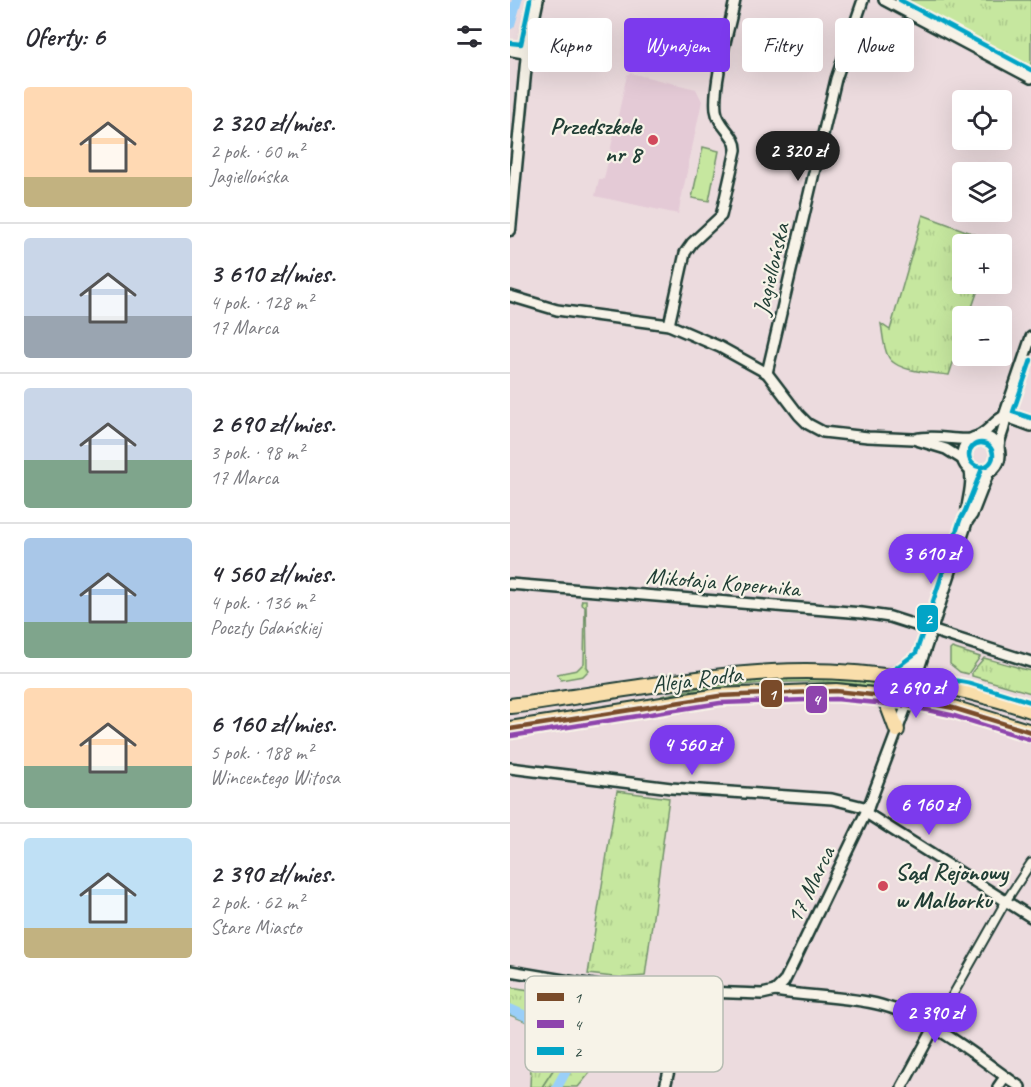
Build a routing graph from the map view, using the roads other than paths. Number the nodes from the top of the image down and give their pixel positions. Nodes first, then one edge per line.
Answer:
1 (538, 0) edge
2 (735, 0) edge
3 (863, 0) edge
4 (884, 0) edge
5 (510, 50) edge
6 (527, 53) junction
7 (1031, 78) edge
8 (510, 230) edge
9 (510, 296) edge
10 (669, 325) junction
11 (1031, 337) edge
12 (1028, 353) edge
13 (767, 373) junction
14 (1004, 416) junction
15 (1031, 426) edge
16 (975, 438) junction
17 (913, 439) junction
18 (999, 448) junction
19 (962, 459) junction
20 (970, 471) junction
21 (988, 474) junction
22 (967, 522) junction
23 (510, 584) edge
24 (931, 629) junction
25 (922, 657) junction
26 (1031, 662) edge
27 (897, 677) junction
28 (915, 680) junction
29 (880, 695) junction
30 (909, 699) junction
31 (510, 706) edge
32 (1031, 710) edge
33 (510, 729) edge
34 (897, 730) junction
35 (1031, 732) edge
36 (510, 768) edge
37 (867, 811) junction
38 (1031, 863) edge
39 (1006, 901) junction
40 (1031, 917) edge
41 (510, 971) edge
42 (541, 976) edge
43 (775, 991) junction
44 (723, 993) edge
45 (934, 1028) junction
46 (668, 1072) edge
47 (1005, 1077) junction
48 (664, 1087) edge
49 (902, 1087) edge
50 (998, 1087) edge
51 (1020, 1087) edge

1 - 6 street
2 - 10 street
3 - 13 street, Jagiellońska
4 - 7 street
5 - 6 street
6 - 8 street
9 - 10 street
10 - 13 street
11 - 12 street
12 - 14 street
13 - 17 street
14 - 15 street
14 - 16 street
14 - 18 street
16 - 17 street
16 - 18 street
16 - 19 street
17 - 19 street
18 - 21 street
19 - 20 street
20 - 21 street
20 - 22 street, 17 Marca
21 - 22 street, 17 Marca
22 - 24 street, 17 Marca
23 - 24 street, Mikołaja Kopernika
24 - 25 street, 17 Marca
24 - 26 street, Mikołaja Kopernika
25 - 27 street
25 - 28 street, 17 Marca
27 - 28 main road, Aleja Rodła
27 - 31 main road, Aleja Rodła
28 - 30 street, 17 Marca
28 - 32 main road, Aleja Rodła
29 - 30 main road, Aleja Rodła
29 - 33 main road, Aleja Rodła
29 - 34 main road
30 - 34 street, 17 Marca
30 - 35 main road, Aleja Rodła
34 - 37 street, 17 Marca
36 - 37 street
37 - 39 street
37 - 43 street, 17 Marca
38 - 39 street
39 - 40 street
39 - 45 street
41 - 42 street
43 - 44 street
43 - 45 street
45 - 47 street
45 - 49 street
46 - 48 street
47 - 50 street
47 - 51 street

